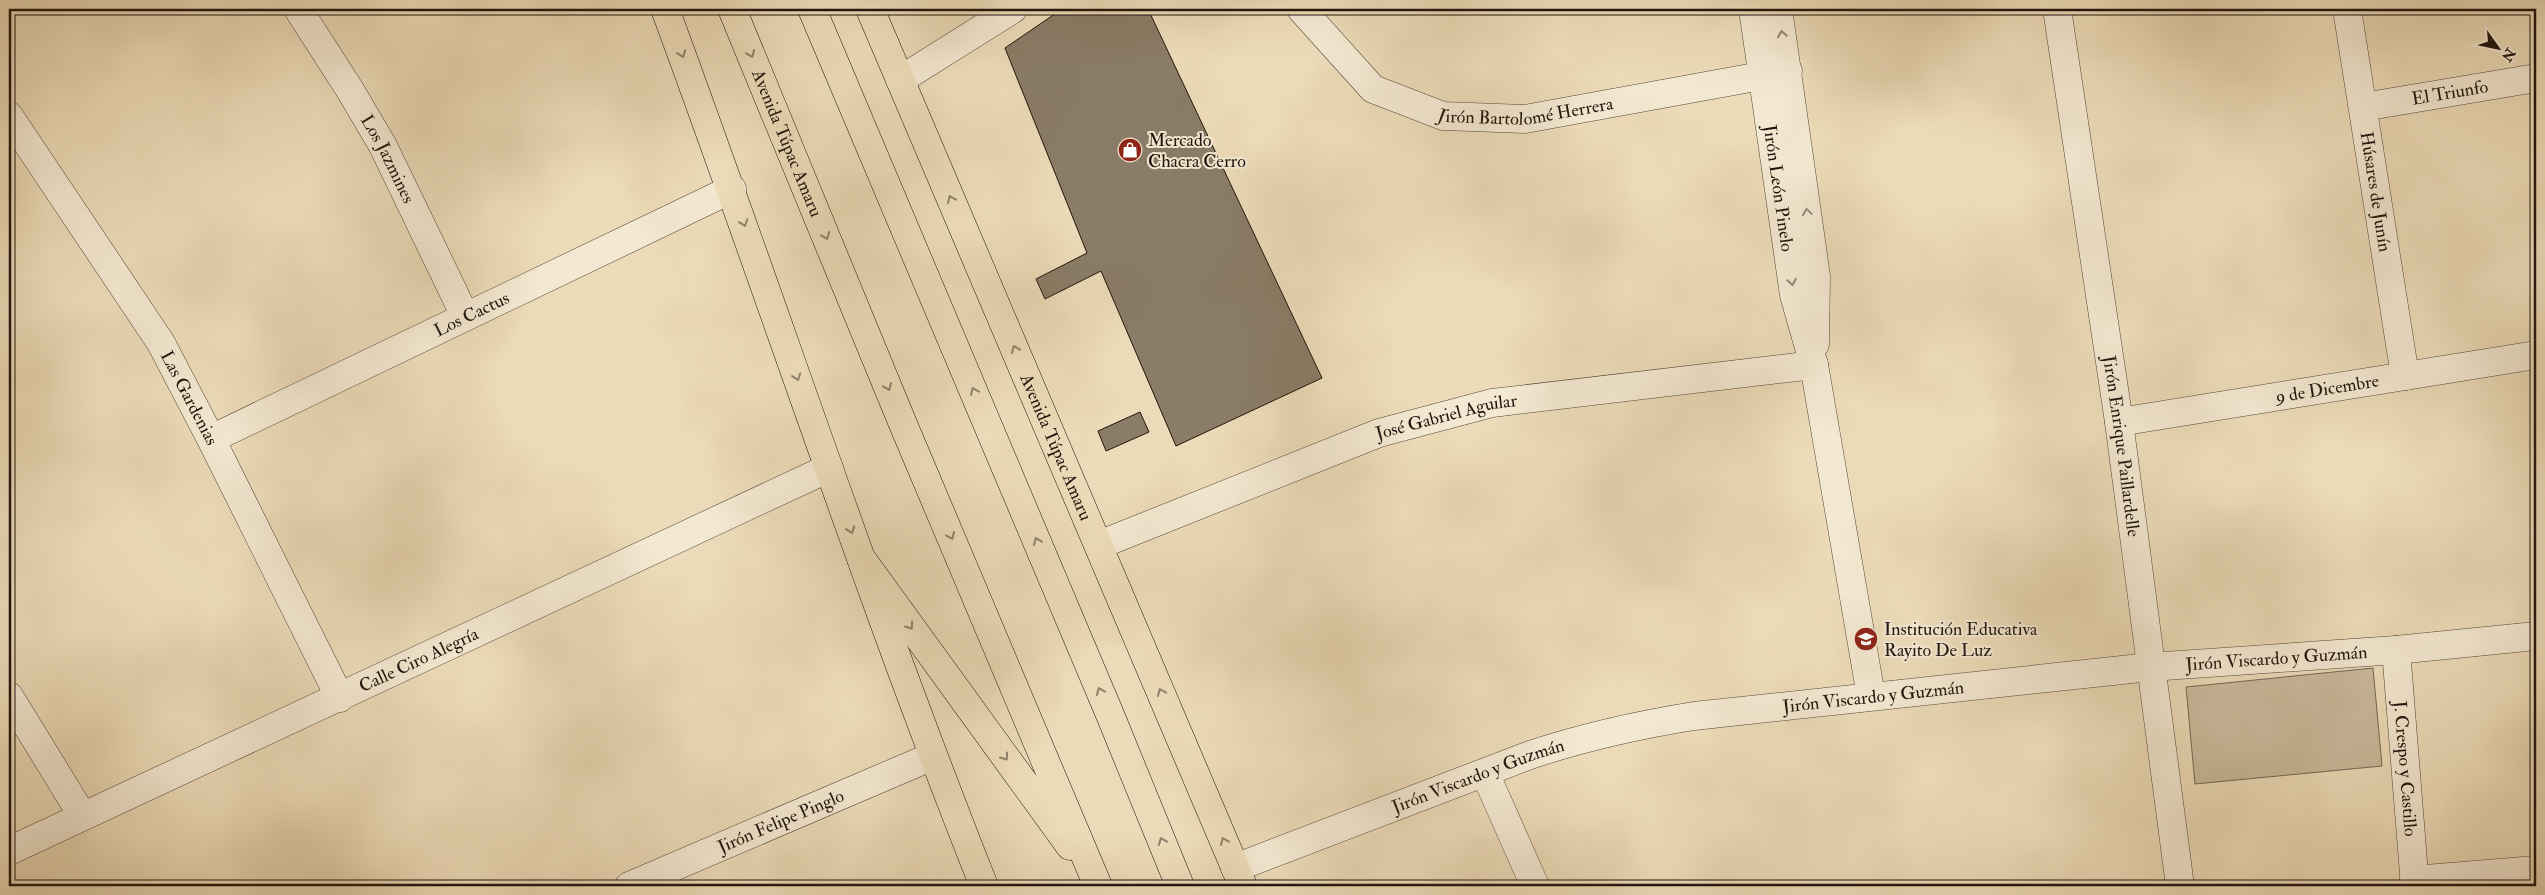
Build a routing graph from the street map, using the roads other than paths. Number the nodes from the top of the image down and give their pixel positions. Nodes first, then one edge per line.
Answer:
1 (298, 9) edge
2 (665, 9) edge
3 (732, 9) edge
4 (812, 9) edge
5 (870, 9) edge
6 (1013, 9) edge
7 (1301, 9) edge
8 (1753, 9) edge
9 (1778, 9) edge
10 (2057, 9) edge
11 (2347, 9) edge
12 (1776, 73) junction
13 (2536, 78) edge
14 (900, 80) junction
15 (2362, 107) junction
16 (9, 116) edge
17 (732, 190) junction
18 (465, 316) junction
19 (2536, 355) edge
20 (1814, 365) junction
21 (2405, 376) junction
22 (2119, 422) junction
23 (211, 438) junction
24 (829, 468) junction
25 (1099, 545) junction
26 (861, 558) junction
27 (2536, 636) edge
28 (2396, 650) junction
29 (2150, 667) junction
30 (9, 696) edge
31 (1871, 696) junction
32 (340, 698) junction
33 (932, 756) junction
34 (1485, 772) junction
35 (82, 815) junction
36 (9, 851) edge
37 (2536, 870) edge
38 (1239, 877) edge
39 (2415, 883) edge
40 (1098, 885) edge
41 (629, 886) edge
42 (984, 886) edge
43 (1180, 886) edge
44 (1535, 886) edge
45 (2180, 886) edge

1 - 18 street, Los Jazmines
2 -> 17 main road
3 -> 40 main road, Avenida Túpac Amaru
43 -> 4 main road
5 - 14 main road, Avenida Túpac Amaru
6 - 14 street
7 - 12 street, Jirón Bartolomé Herrera
8 - 12 street, Jirón León Pinelo
12 -> 9 street, Jirón León Pinelo
10 - 22 street, Jirón Enrique Paillardelle
11 - 15 street, Húsares de Junín
12 - 20 street, Jirón León Pinelo
13 - 15 street, El Triunfo
25 -> 14 main road, Avenida Túpac Amaru
15 - 21 street, Húsares de Junín
16 - 23 street, Las Gardenias
17 - 18 street, Los Cactus
17 -> 24 main road
18 - 23 street, Los Cactus
19 - 21 street, 9 de Dicembre
20 - 25 street, José Gabriel Aguilar
20 - 31 street, Jirón León Pinelo
21 - 22 street, 9 de Dicembre
22 - 29 street, Jirón Enrique Paillardelle
23 - 32 street, Las Gardenias
24 -> 26 main road
24 - 32 street, Calle Ciro Alegría
38 -> 25 main road, Avenida Túpac Amaru
26 - 33 main road
26 -> 40 main road
27 - 28 street, Jirón Viscardo y Guzmán
28 - 29 street, Jirón Viscardo y Guzmán
28 - 39 street, J. Crespo y Castillo
29 - 31 street, Jirón Viscardo y Guzmán
29 - 45 street, Jirón Enrique Paillardelle
30 - 35 street
31 - 34 street, Jirón Viscardo y Guzmán
32 - 35 street, Calle Ciro Alegría
33 - 41 street, Jirón Felipe Pinglo
33 - 42 main road
34 - 38 street, Jirón Viscardo y Guzmán
34 - 44 street
35 - 36 street, Calle Ciro Alegría
37 - 39 street

